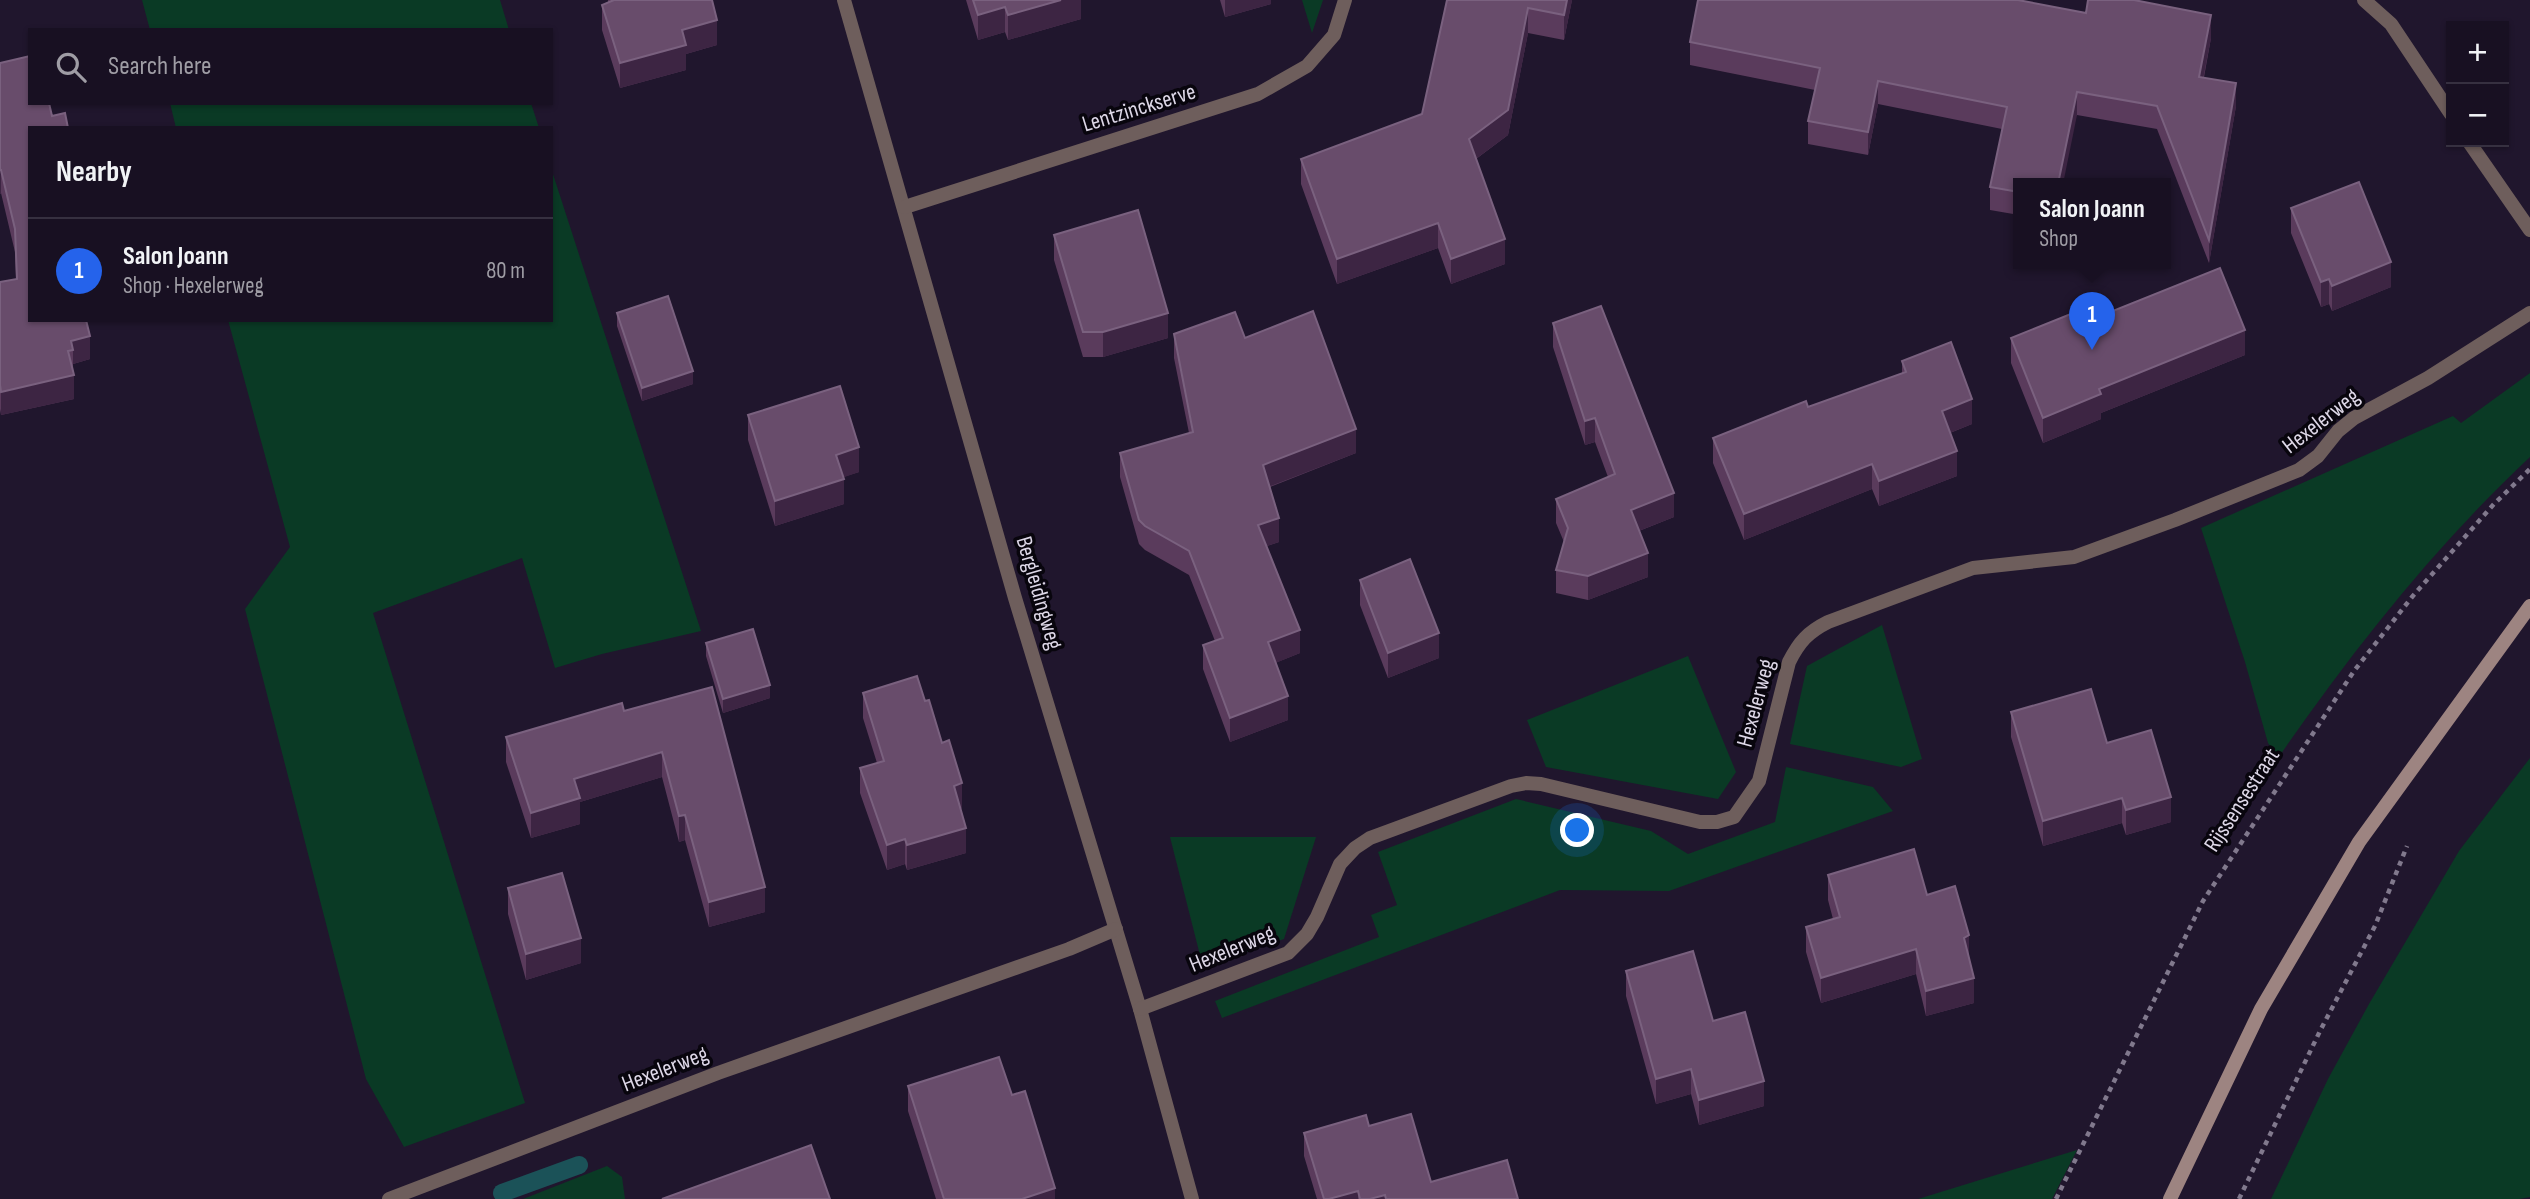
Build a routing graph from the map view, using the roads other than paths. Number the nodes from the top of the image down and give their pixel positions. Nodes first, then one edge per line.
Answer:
1 (844, 0) edge
2 (1345, 0) edge
3 (2364, 0) edge
4 (2446, 106) edge
5 (2472, 147) edge
6 (905, 206) junction
7 (2530, 230) edge
8 (2530, 313) edge
9 (2530, 606) edge
10 (1116, 929) junction
11 (1140, 1009) junction
12 (389, 1199) edge
13 (1192, 1199) edge
14 (2170, 1199) edge

1 - 6 street, Bergleidingweg
2 - 6 street, Lentzinckserve
3 - 4 street
5 - 7 street
6 - 10 street, Bergleidingweg
8 - 11 street, Hexelerweg
9 - 14 main road
10 - 11 street, Bergleidingweg
10 - 12 street, Hexelerweg
11 - 13 street, Bergleidingweg

